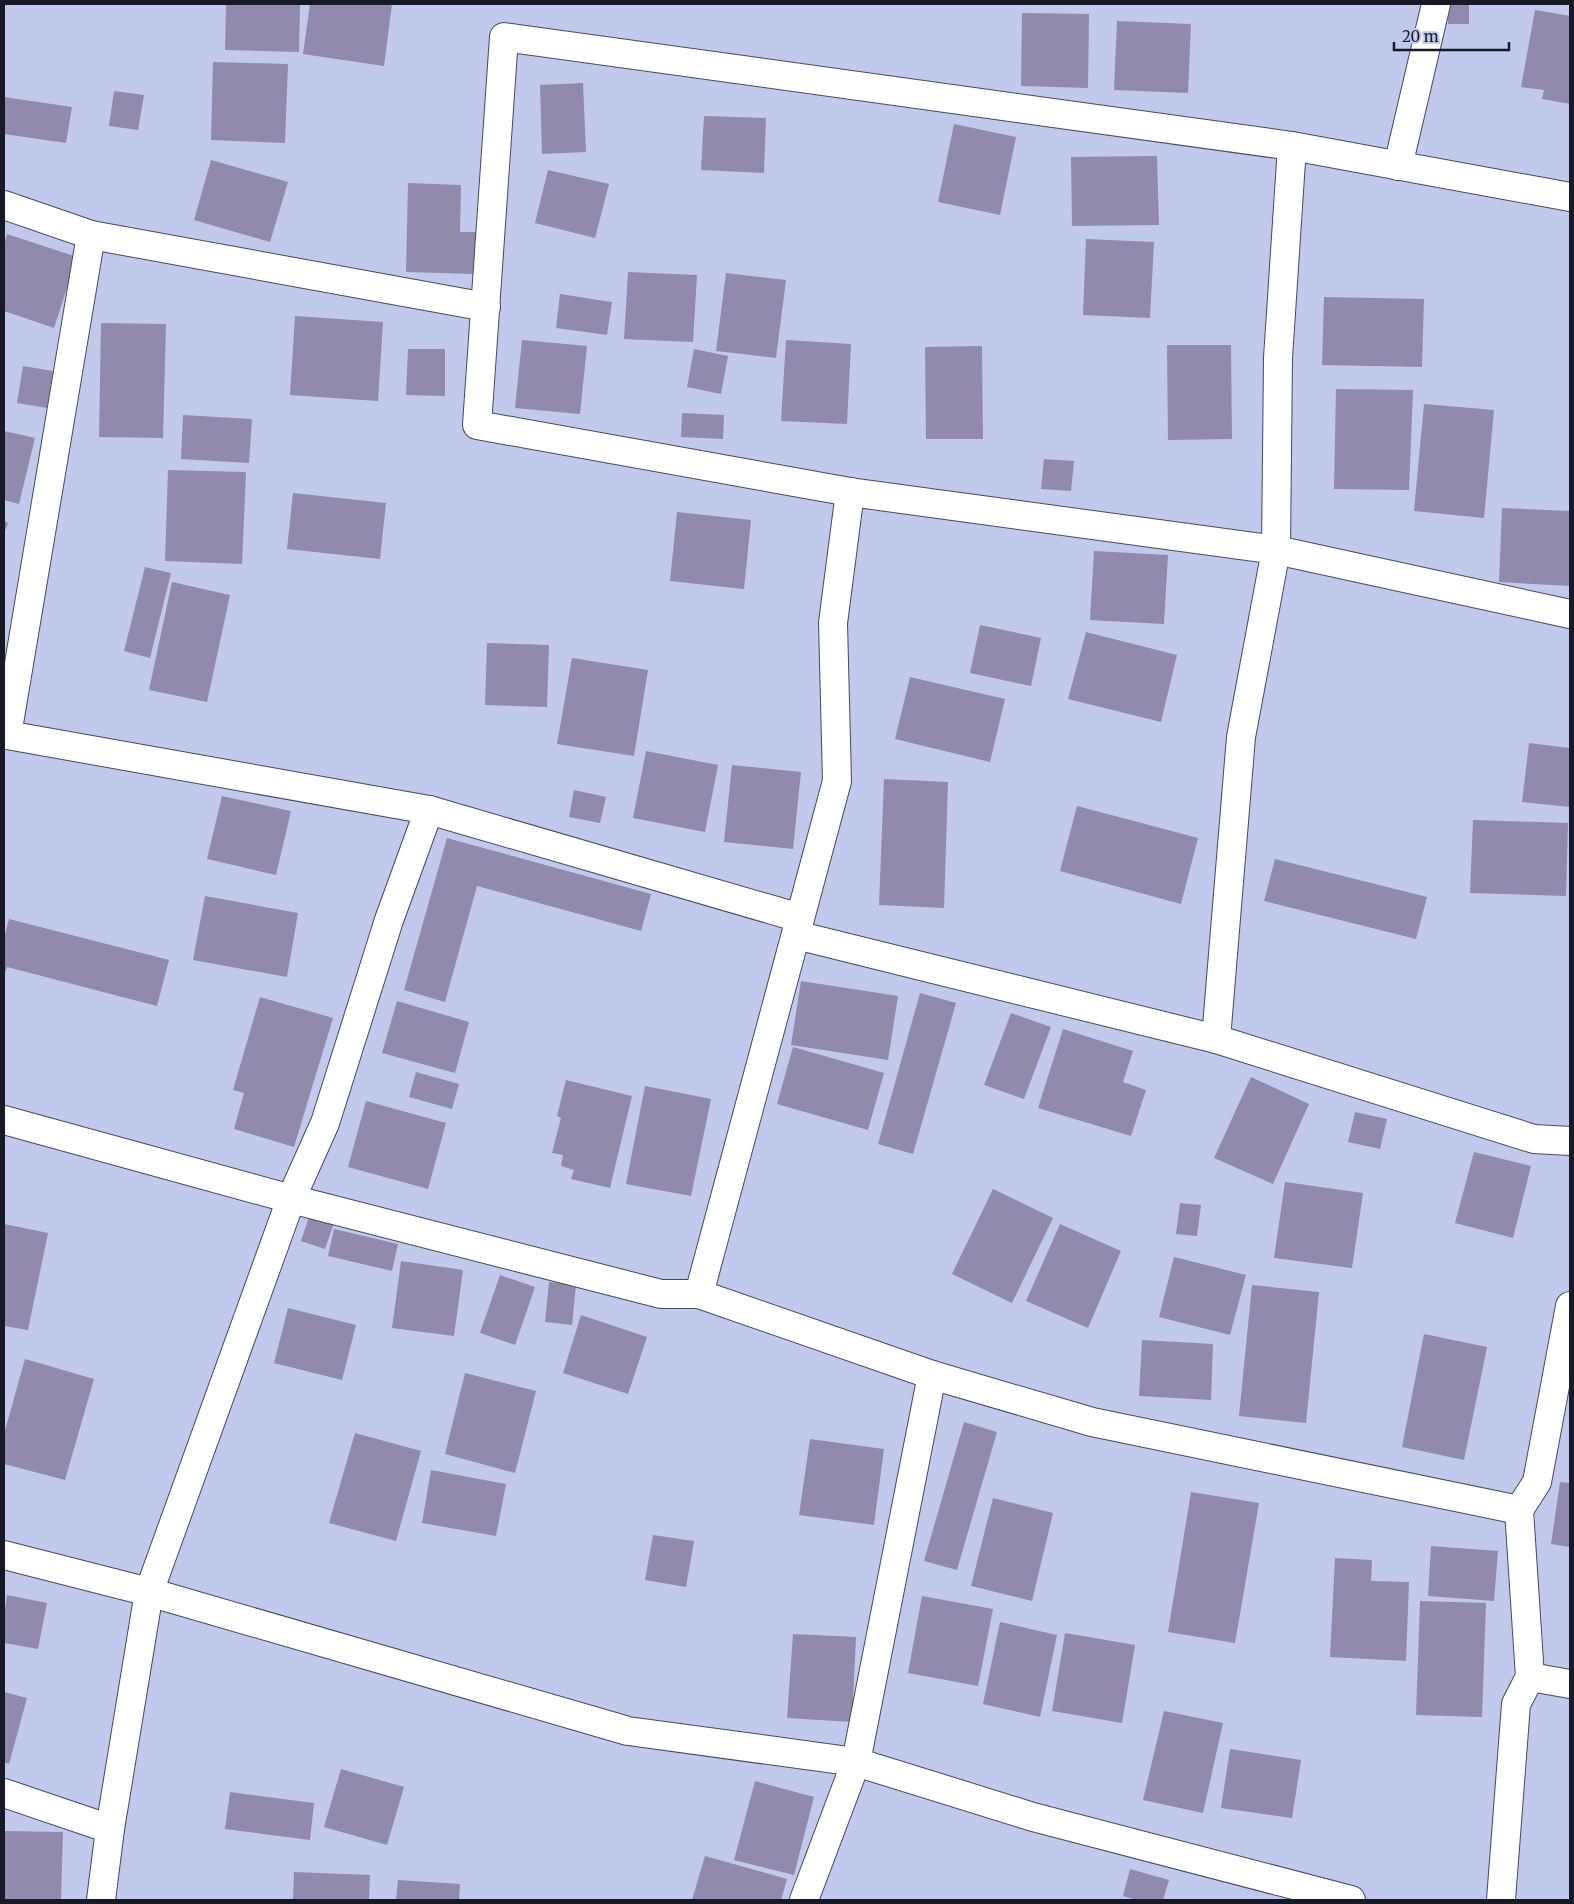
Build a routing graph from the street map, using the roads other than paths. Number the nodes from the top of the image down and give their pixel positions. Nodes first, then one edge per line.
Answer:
1 (1436, 4) edge
2 (1292, 146) junction
3 (1398, 166) junction
4 (1570, 197) edge
5 (4, 205) edge
6 (91, 235) junction
7 (486, 307) junction
8 (850, 492) junction
9 (1276, 550) junction
10 (1570, 614) edge
11 (5, 737) edge
12 (429, 810) junction
13 (798, 927) junction
14 (1216, 1039) junction
15 (4, 1120) edge
16 (1570, 1142) edge
17 (291, 1199) junction
18 (699, 1294) junction
19 (1570, 1306) edge
20 (932, 1375) junction
21 (1519, 1510) junction
22 (4, 1555) edge
23 (149, 1592) junction
24 (1530, 1677) junction
25 (1570, 1684) edge
26 (856, 1762) junction
27 (4, 1793) edge
28 (110, 1828) junction
29 (101, 1900) edge
30 (804, 1900) edge
31 (1351, 1900) edge
32 (1501, 1900) edge

1 - 3 street
2 - 3 street
2 - 7 street
2 - 9 street
3 - 4 street
5 - 6 street
6 - 7 street
6 - 11 street
7 - 8 street
8 - 9 street
8 - 13 street
9 - 10 street
9 - 14 street
11 - 12 street
12 - 13 street
12 - 17 street
13 - 14 street
13 - 18 street
14 - 16 street
15 - 17 street
17 - 18 street
17 - 23 street
18 - 20 street
19 - 21 street
20 - 21 street
20 - 26 street
21 - 24 street
22 - 23 street
23 - 26 street
23 - 28 street
24 - 25 street
24 - 32 street
26 - 30 street
26 - 31 street
27 - 28 street
28 - 29 street

